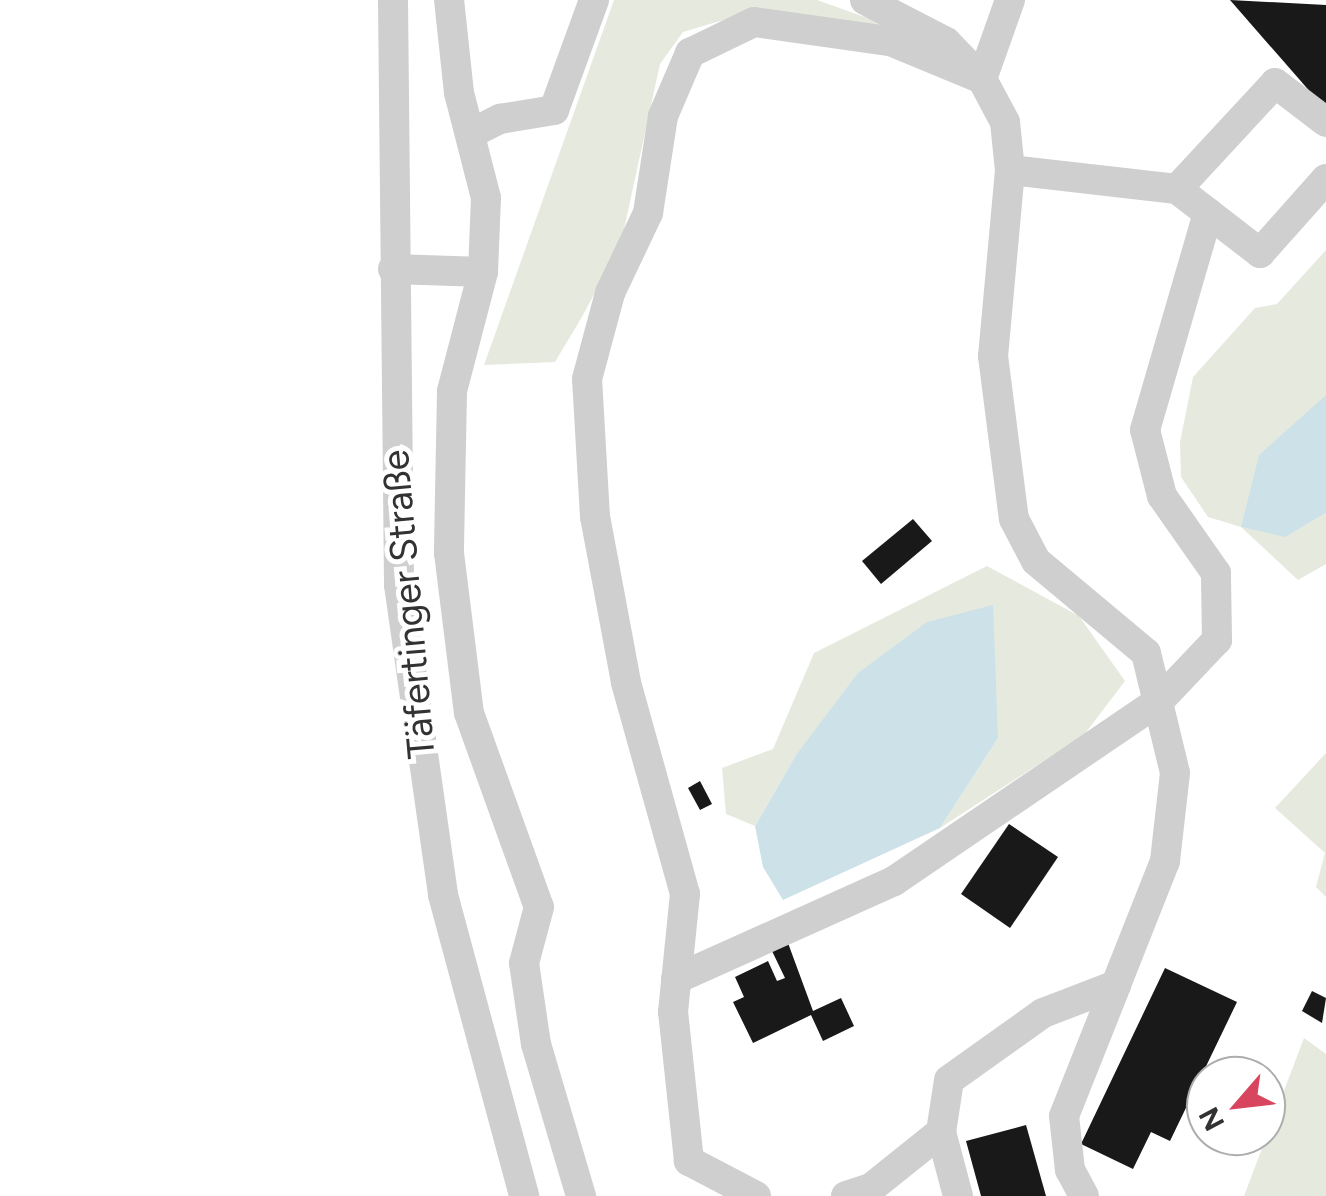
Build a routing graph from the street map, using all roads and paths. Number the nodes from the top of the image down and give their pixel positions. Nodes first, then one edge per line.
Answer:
1 (393, 0) edge
2 (448, 0) edge
3 (594, 0) edge
4 (865, 0) edge
5 (1010, 0) edge
6 (982, 79) junction
7 (1326, 122) edge
8 (470, 134) junction
9 (1010, 170) junction
10 (1326, 179) edge
11 (1177, 189) junction
12 (1208, 213) junction
13 (393, 270) junction
14 (483, 272) junction
15 (1160, 700) junction
16 (676, 979) junction
17 (1116, 985) junction
18 (941, 1132) junction
19 (524, 1196) edge
20 (581, 1196) edge
21 (756, 1196) edge
22 (846, 1196) edge
23 (958, 1196) edge
24 (1084, 1196) edge

1 - 13 street, Täfertinger Straße
2 - 8 street
3 - 8 street
4 - 6 street
5 - 6 street
6 - 9 street
6 - 16 street
7 - 11 street
8 - 14 street
9 - 11 street
9 - 15 street
10 - 12 street
11 - 12 street
12 - 15 street
13 - 14 street
13 - 19 street, Täfertinger Straße
14 - 20 street
15 - 16 street
15 - 17 street
16 - 21 street
17 - 18 street
17 - 24 street
18 - 22 street
18 - 23 street

